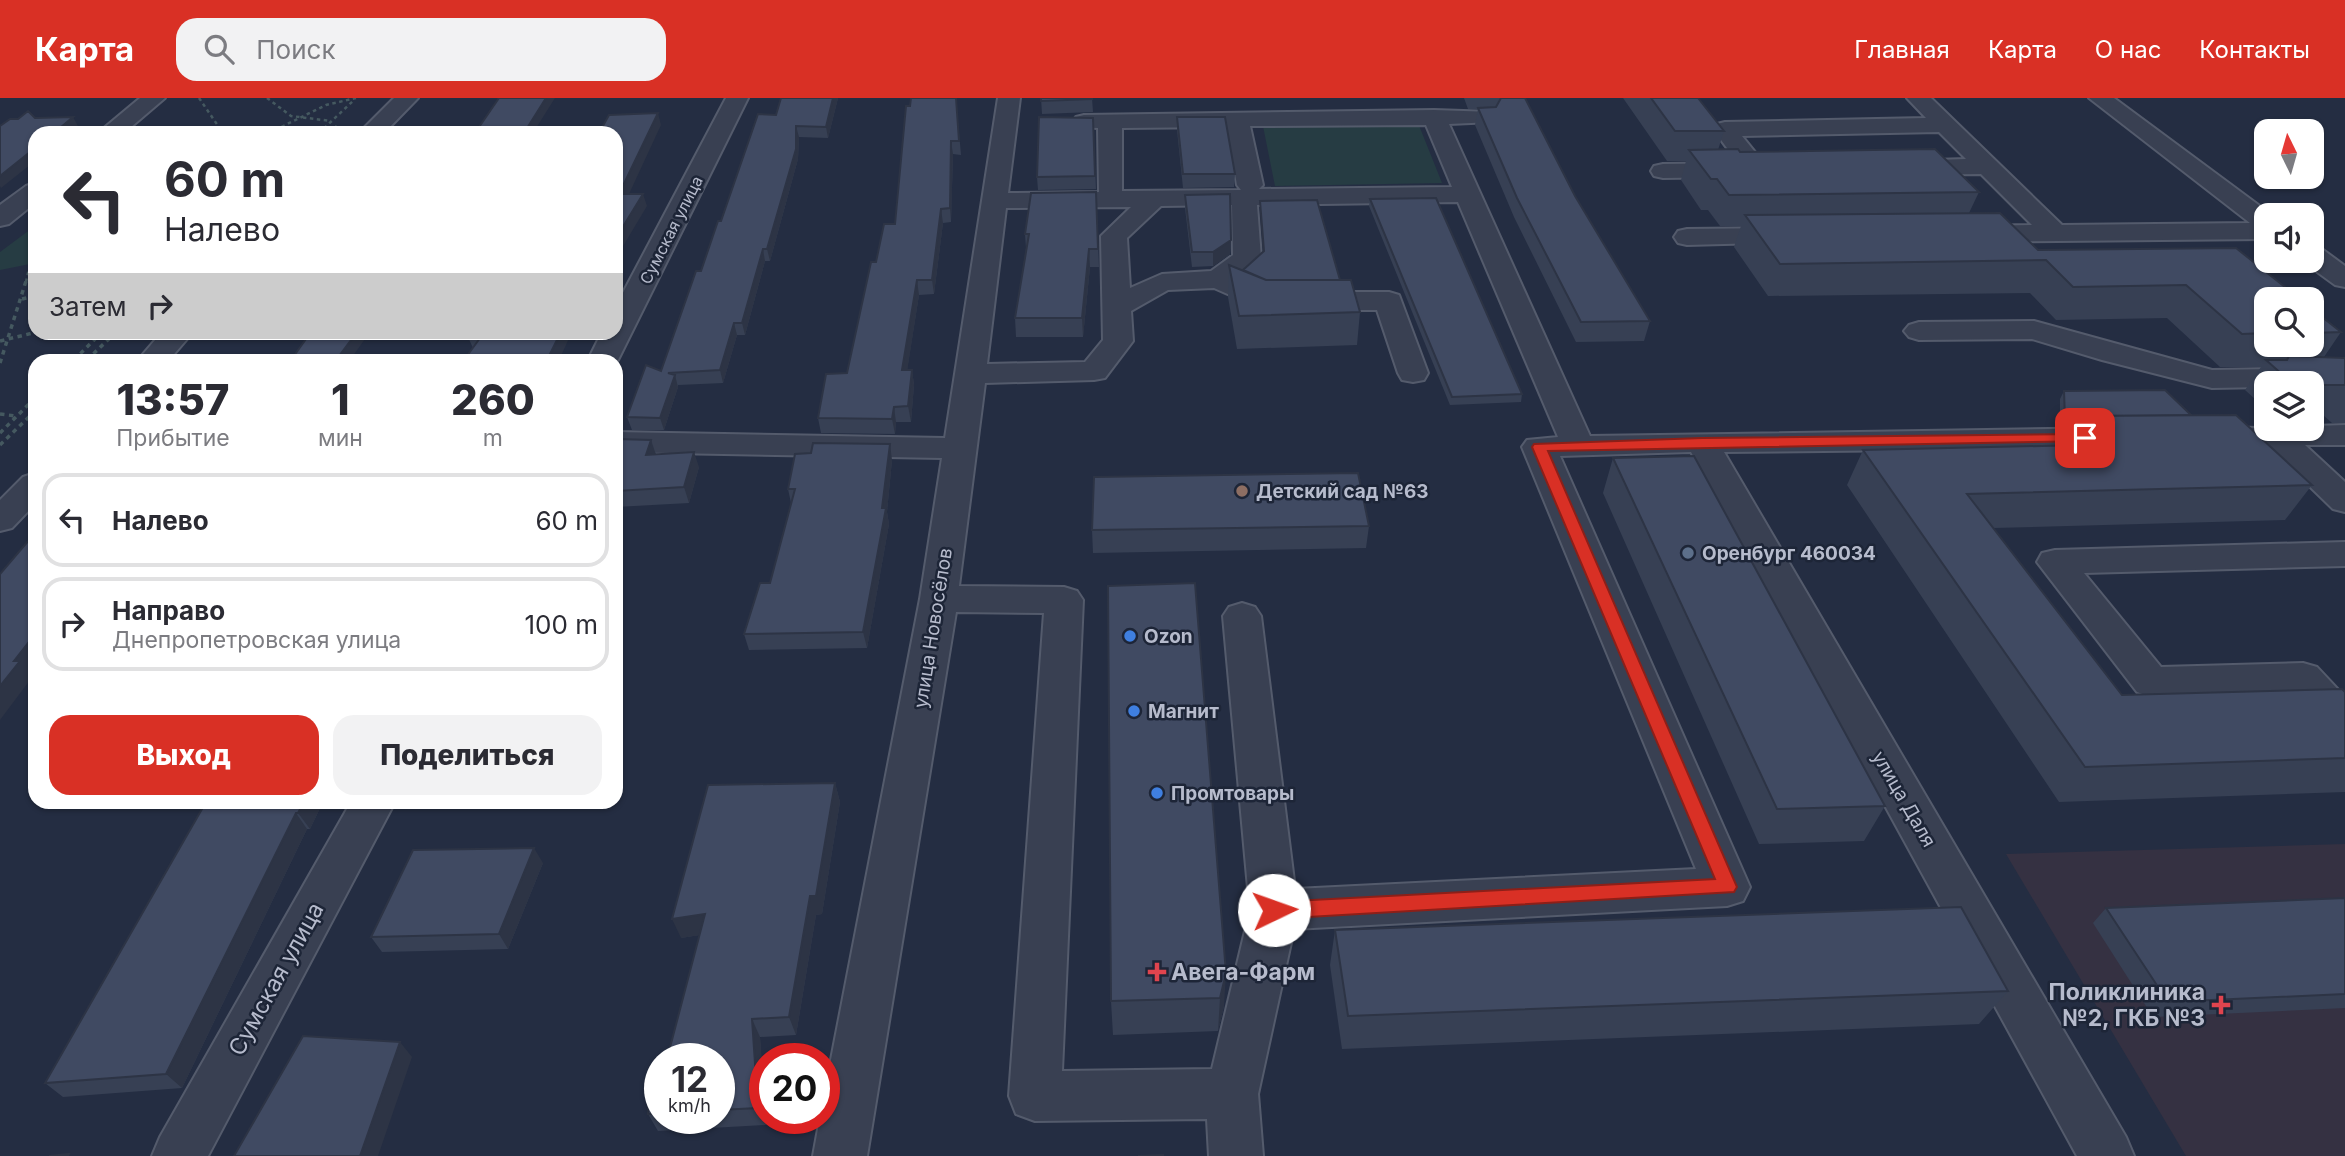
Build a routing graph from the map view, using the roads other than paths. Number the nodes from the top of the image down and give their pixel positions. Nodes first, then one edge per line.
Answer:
1 (154, 98) edge
2 (407, 98) edge
3 (737, 98) edge
4 (1009, 98) edge
5 (1918, 98) edge
6 (2100, 98) edge
7 (1434, 117) junction
8 (1485, 117) edge
9 (1237, 120) junction
10 (1110, 121) junction
11 (1059, 122) edge
12 (1946, 125) junction
13 (119, 126) edge
14 (378, 126) edge
15 (1990, 166) junction
16 (1880, 168) edge
17 (1811, 169) edge
18 (1756, 170) junction
19 (1663, 171) dead end
20 (1110, 190) dead end
21 (1247, 191) junction
22 (1468, 194) junction
23 (28, 196) edge
24 (1154, 199) junction
25 (995, 201) junction
26 (2254, 214) edge
27 (0, 218) edge
28 (2254, 231) edge
29 (2055, 233) junction
30 (1946, 234) edge
31 (1810, 236) edge
32 (1687, 237) dead end
33 (2324, 264) edge
34 (1218, 279) junction
35 (2345, 279) edge
36 (1118, 306) junction
37 (623, 321) edge
38 (1919, 331) dead end
39 (172, 340) edge
40 (159, 354) edge
41 (1413, 373) dead end
42 (971, 374) junction
43 (2345, 377) edge
44 (2324, 435) edge
45 (2345, 435) edge
46 (2254, 436) edge
47 (2281, 441) edge
48 (623, 442) edge
49 (1702, 442) junction
50 (1559, 446) junction
51 (959, 448) junction
52 (28, 492) edge
53 (2345, 501) edge
54 (0, 520) edge
55 (2345, 554) edge
56 (939, 599) junction
57 (1242, 615) dead end
58 (2345, 724) edge
59 (369, 809) edge
60 (1274, 910) junction
61 (1232, 1094) junction
62 (179, 1156) edge
63 (839, 1156) edge
64 (1236, 1156) edge
65 (2107, 1156) edge

1 - 13 street
2 - 14 street
3 - 37 street, Сумская улица
4 - 25 street, улица Новосёлов
5 - 12 street
6 - 26 street
7 - 8 street
7 - 9 street
7 - 22 street
9 - 10 street
9 - 21 street
10 - 11 street
10 - 20 street
12 - 15 street
12 - 18 street
15 - 16 street
15 - 29 street
17 - 18 street
18 - 19 street
21 - 22 street
21 - 24 street
21 - 34 street
22 - 50 street
23 - 27 street
24 - 25 street
24 - 36 street
25 - 42 street, улица Новосёлов
28 - 29 street
29 - 30 street
31 - 32 street
33 - 35 street
34 - 36 street
34 - 41 street
36 - 42 street
38 - 43 street
39 - 40 street
42 - 51 street, улица Новосёлов
44 - 45 street
46 - 49 street
47 - 53 street
48 - 51 street
49 - 50 street
49 - 65 street, улица Даля
50 - 60 street
51 - 56 street, улица Новосёлов
52 - 54 street
55 - 58 street
56 - 61 street
56 - 63 street, улица Новосёлов
57 - 60 street
59 - 62 street, Сумская улица
60 - 61 street
61 - 64 street

